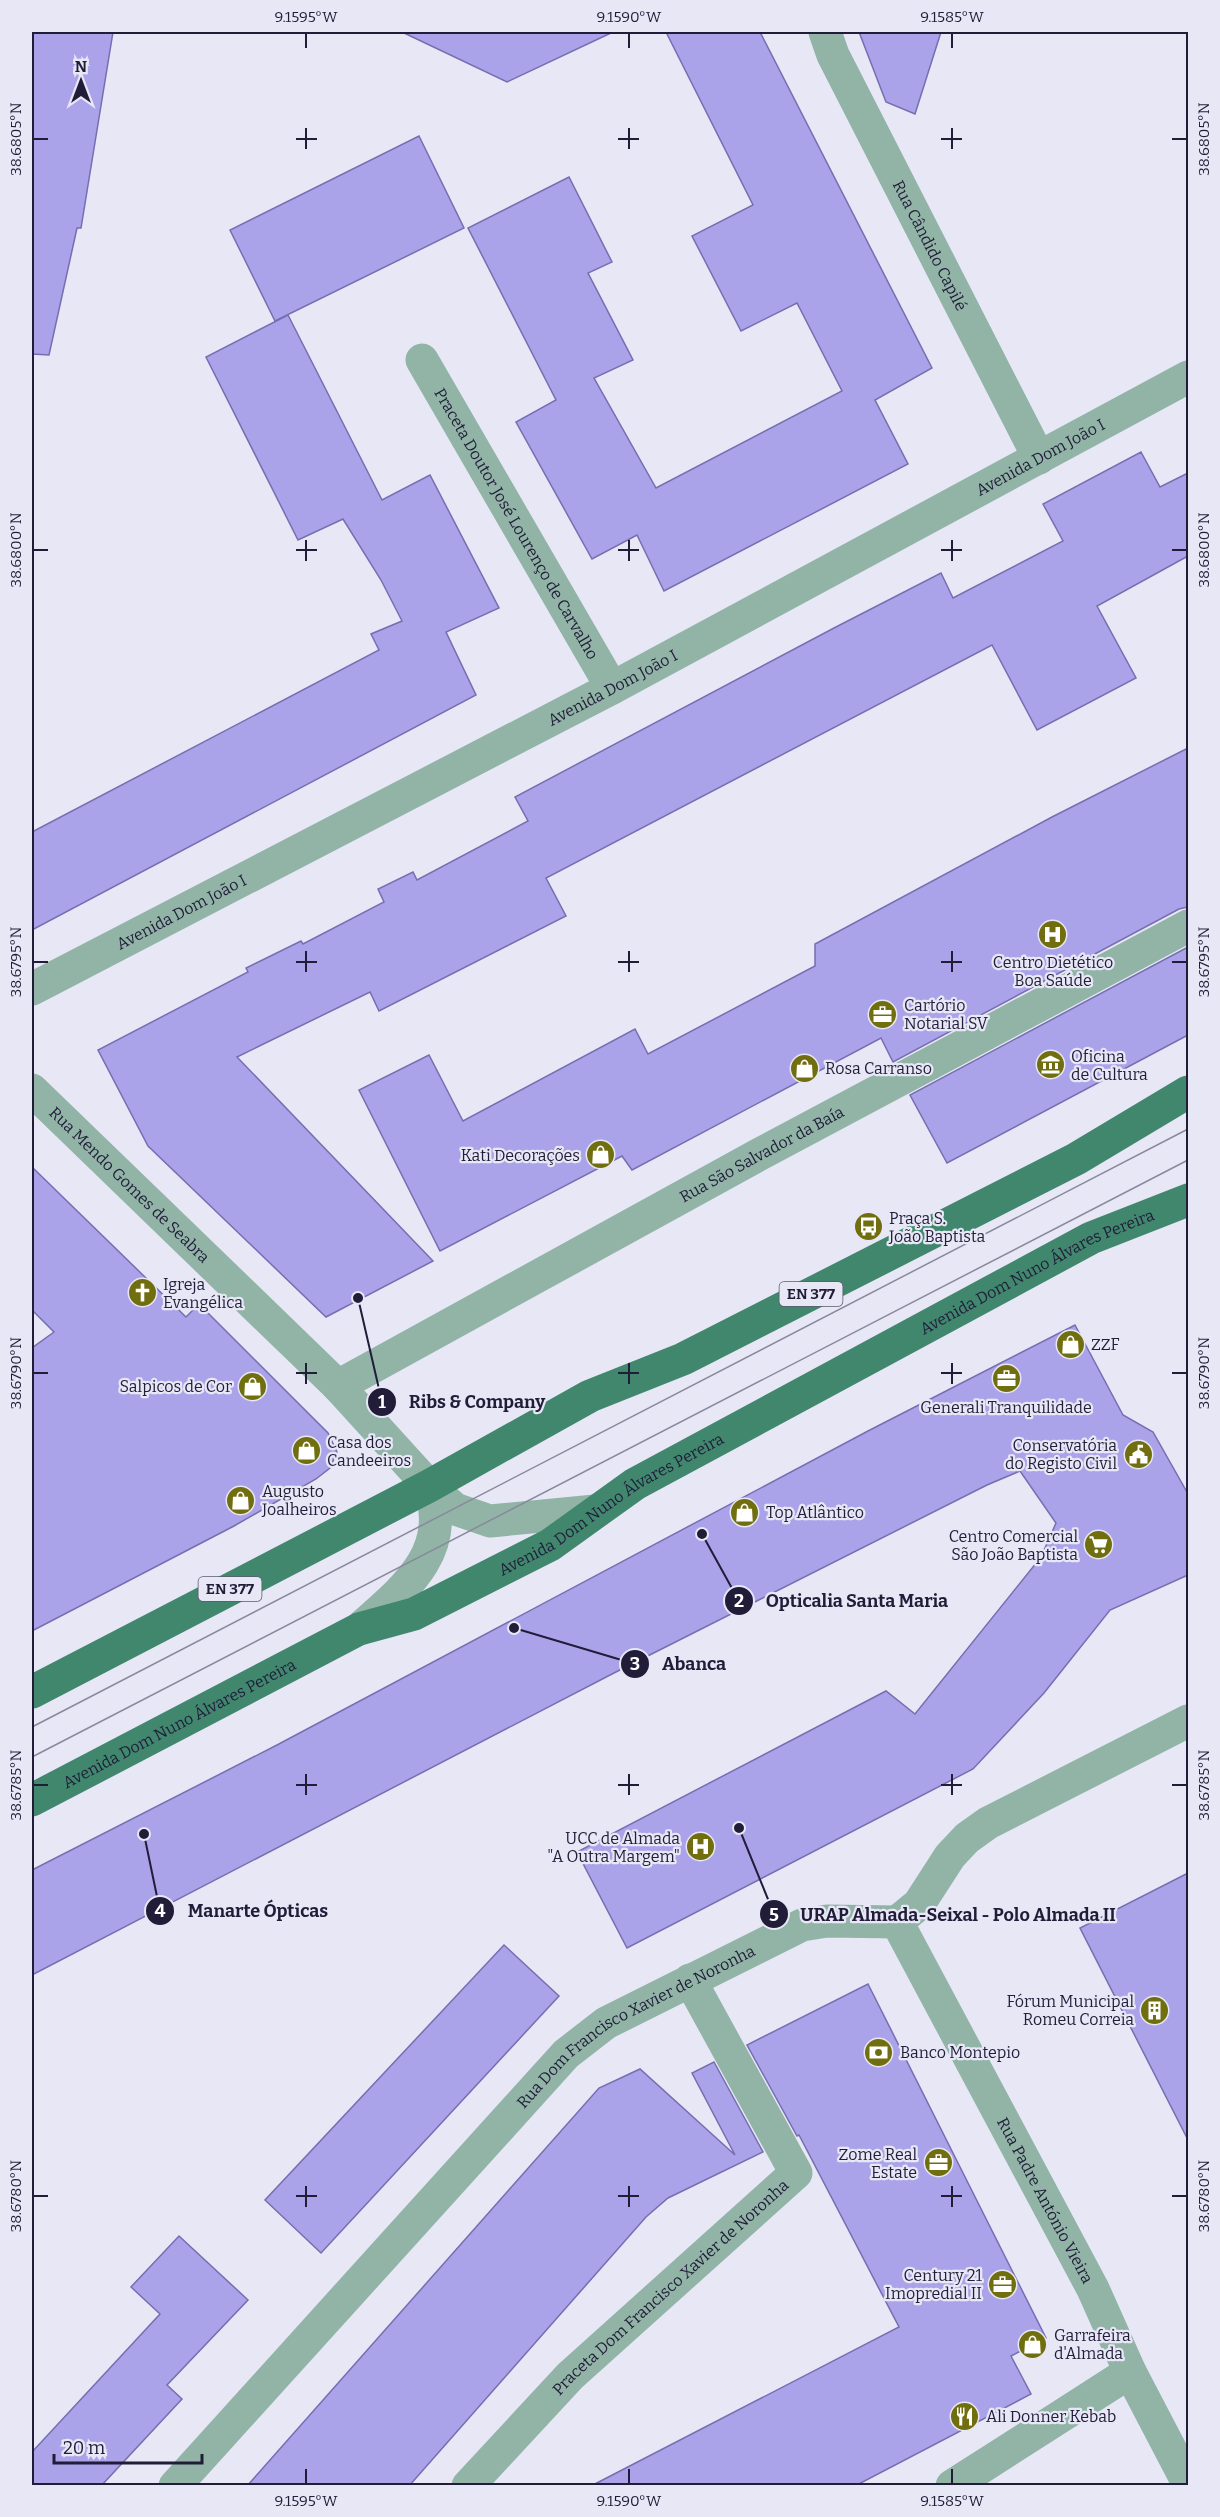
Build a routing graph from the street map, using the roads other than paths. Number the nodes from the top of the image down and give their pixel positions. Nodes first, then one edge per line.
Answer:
1 (825, 32) edge
2 (422, 360) dead end
3 (1188, 377) edge
4 (1039, 458) junction
5 (612, 688) junction
6 (1188, 926) edge
7 (32, 989) edge
8 (32, 1090) edge
9 (1188, 1092) edge
10 (1188, 1200) edge
11 (338, 1386) junction
12 (429, 1486) junction
13 (595, 1511) junction
14 (359, 1629) junction
15 (32, 1692) edge
16 (1188, 1721) edge
17 (32, 1800) edge
18 (897, 1922) junction
19 (690, 1980) junction
20 (1130, 2372) junction
21 (1188, 2483) edge
22 (175, 2486) edge
23 (468, 2486) edge
24 (952, 2486) edge

1 - 4 street, Rua Cândido Capilé
2 - 5 street, Praceta Doutor José Lourenço de Carvalho
3 - 4 street, Avenida Dom João I
4 - 5 street, Avenida Dom João I
5 - 7 street, Avenida Dom João I
6 - 11 street, Rua São Salvador da Baía
8 - 11 street, Rua Mendo Gomes de Seabra
9 - 12 main road, EN 377
10 - 13 main road, Avenida Dom Nuno Álvares Pereira
11 - 12 street, Rua Mendo Gomes de Seabra
12 - 13 street, Rua Mendo Gomes de Seabra
12 - 14 street, Rua Mendo Gomes de Seabra
12 - 15 main road, EN 377
13 - 14 main road, Avenida Dom Nuno Álvares Pereira
14 - 17 main road, Avenida Dom Nuno Álvares Pereira
16 - 18 street
18 - 19 street, Rua Dom Francisco Xavier de Noronha
18 - 20 street, Rua Padre António Vieira
19 - 22 street, Rua Dom Francisco Xavier de Noronha
19 - 23 street, Praceta Dom Francisco Xavier de Noronha
20 - 21 street, Rua Padre António Vieira
20 - 24 street

